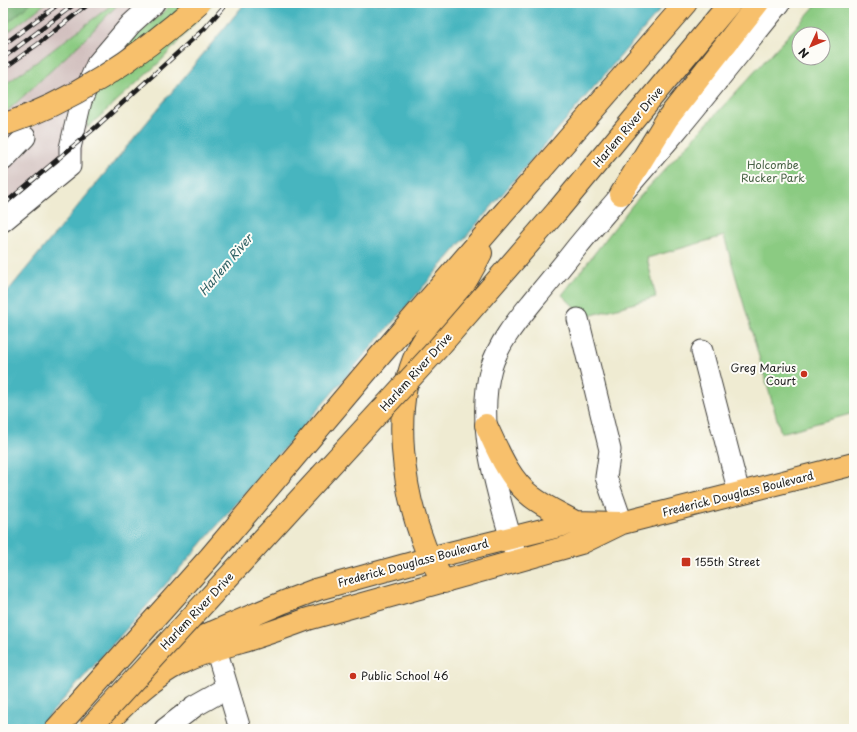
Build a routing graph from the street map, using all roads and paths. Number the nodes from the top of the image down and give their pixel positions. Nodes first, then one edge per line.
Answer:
1 (154, 3) edge
2 (199, 3) edge
3 (686, 3) edge
4 (730, 3) edge
5 (758, 3) edge
6 (780, 3) edge
7 (3, 125) edge
8 (25, 137) dead end
9 (3, 160) edge
10 (621, 194) junction
11 (506, 210) junction
12 (3, 221) edge
13 (578, 319) dead end
14 (702, 351) dead end
15 (486, 425) junction
16 (854, 464) edge
17 (739, 493) junction
18 (575, 522) junction
19 (622, 523) junction
20 (511, 537) junction
21 (430, 558) junction
22 (517, 561) junction
23 (369, 575) junction
24 (444, 582) junction
25 (376, 600) junction
26 (284, 602) junction
27 (293, 625) junction
28 (213, 641) junction
29 (227, 688) junction
30 (90, 692) junction
31 (56, 729) edge
32 (89, 729) edge
33 (102, 729) edge
34 (165, 729) edge
35 (240, 729) edge

1 - 12 street
2 - 7 main road, bridge
3 - 11 main road
4 - 32 main road, Harlem River Drive, bridge
5 - 10 main road
6 - 10 street
8 - 9 street
10 - 15 street
11 - 21 main road
11 - 30 main road
13 - 19 street
14 - 17 street
15 - 18 main road
15 - 20 street
16 - 17 main road, Frederick Douglass Boulevard
17 - 19 main road, Frederick Douglass Boulevard
18 - 19 main road, Frederick Douglass Boulevard
18 - 20 main road, Frederick Douglass Boulevard
19 - 22 main road, Frederick Douglass Boulevard
20 - 21 main road, Frederick Douglass Boulevard
20 - 22 street
21 - 23 main road, Frederick Douglass Boulevard
21 - 24 main road
22 - 24 main road, Frederick Douglass Boulevard
23 - 25 main road
23 - 26 main road, Frederick Douglass Boulevard
24 - 25 main road, Frederick Douglass Boulevard
25 - 27 main road, Frederick Douglass Boulevard
26 - 27 main road
26 - 28 main road, Frederick Douglass Boulevard
27 - 28 main road, Frederick Douglass Boulevard
28 - 29 street
28 - 30 main road
28 - 33 main road, Harlem River Drive
29 - 34 street
29 - 35 street
30 - 31 main road

